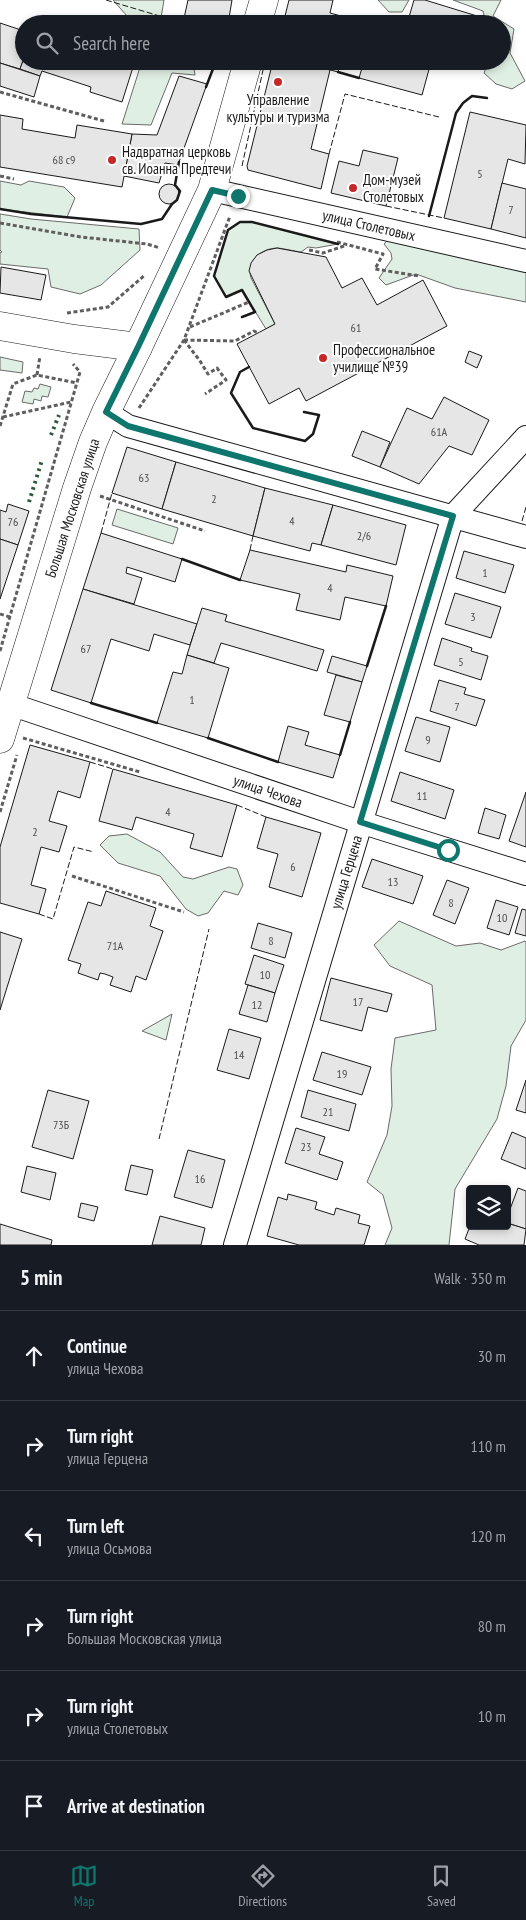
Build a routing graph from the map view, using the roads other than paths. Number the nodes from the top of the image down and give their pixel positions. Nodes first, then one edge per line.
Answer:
1 (264, 0) edge
2 (260, 15) edge
3 (245, 70) edge
4 (212, 190) junction
5 (526, 261) edge
6 (0, 326) edge
7 (138, 347) junction
8 (106, 412) junction
9 (526, 437) edge
10 (453, 516) junction
11 (526, 538) edge
12 (10, 704) junction
13 (0, 739) edge
14 (360, 822) junction
15 (526, 874) edge
16 (235, 1245) edge

1 - 2 main road
3 - 4 main road, Большая Московская улица
4 - 5 street, улица Столетовых
4 - 7 main road, Большая Московская улица
6 - 7 main road
7 - 8 main road, Большая Московская улица
8 - 10 street
8 - 12 main road, Большая Московская улица
9 - 10 street, улица Герцена
10 - 11 street
10 - 14 street, улица Герцена
12 - 13 main road, Большая Московская улица
12 - 14 street, улица Чехова
14 - 15 street, улица Чехова
14 - 16 street, улица Герцена

